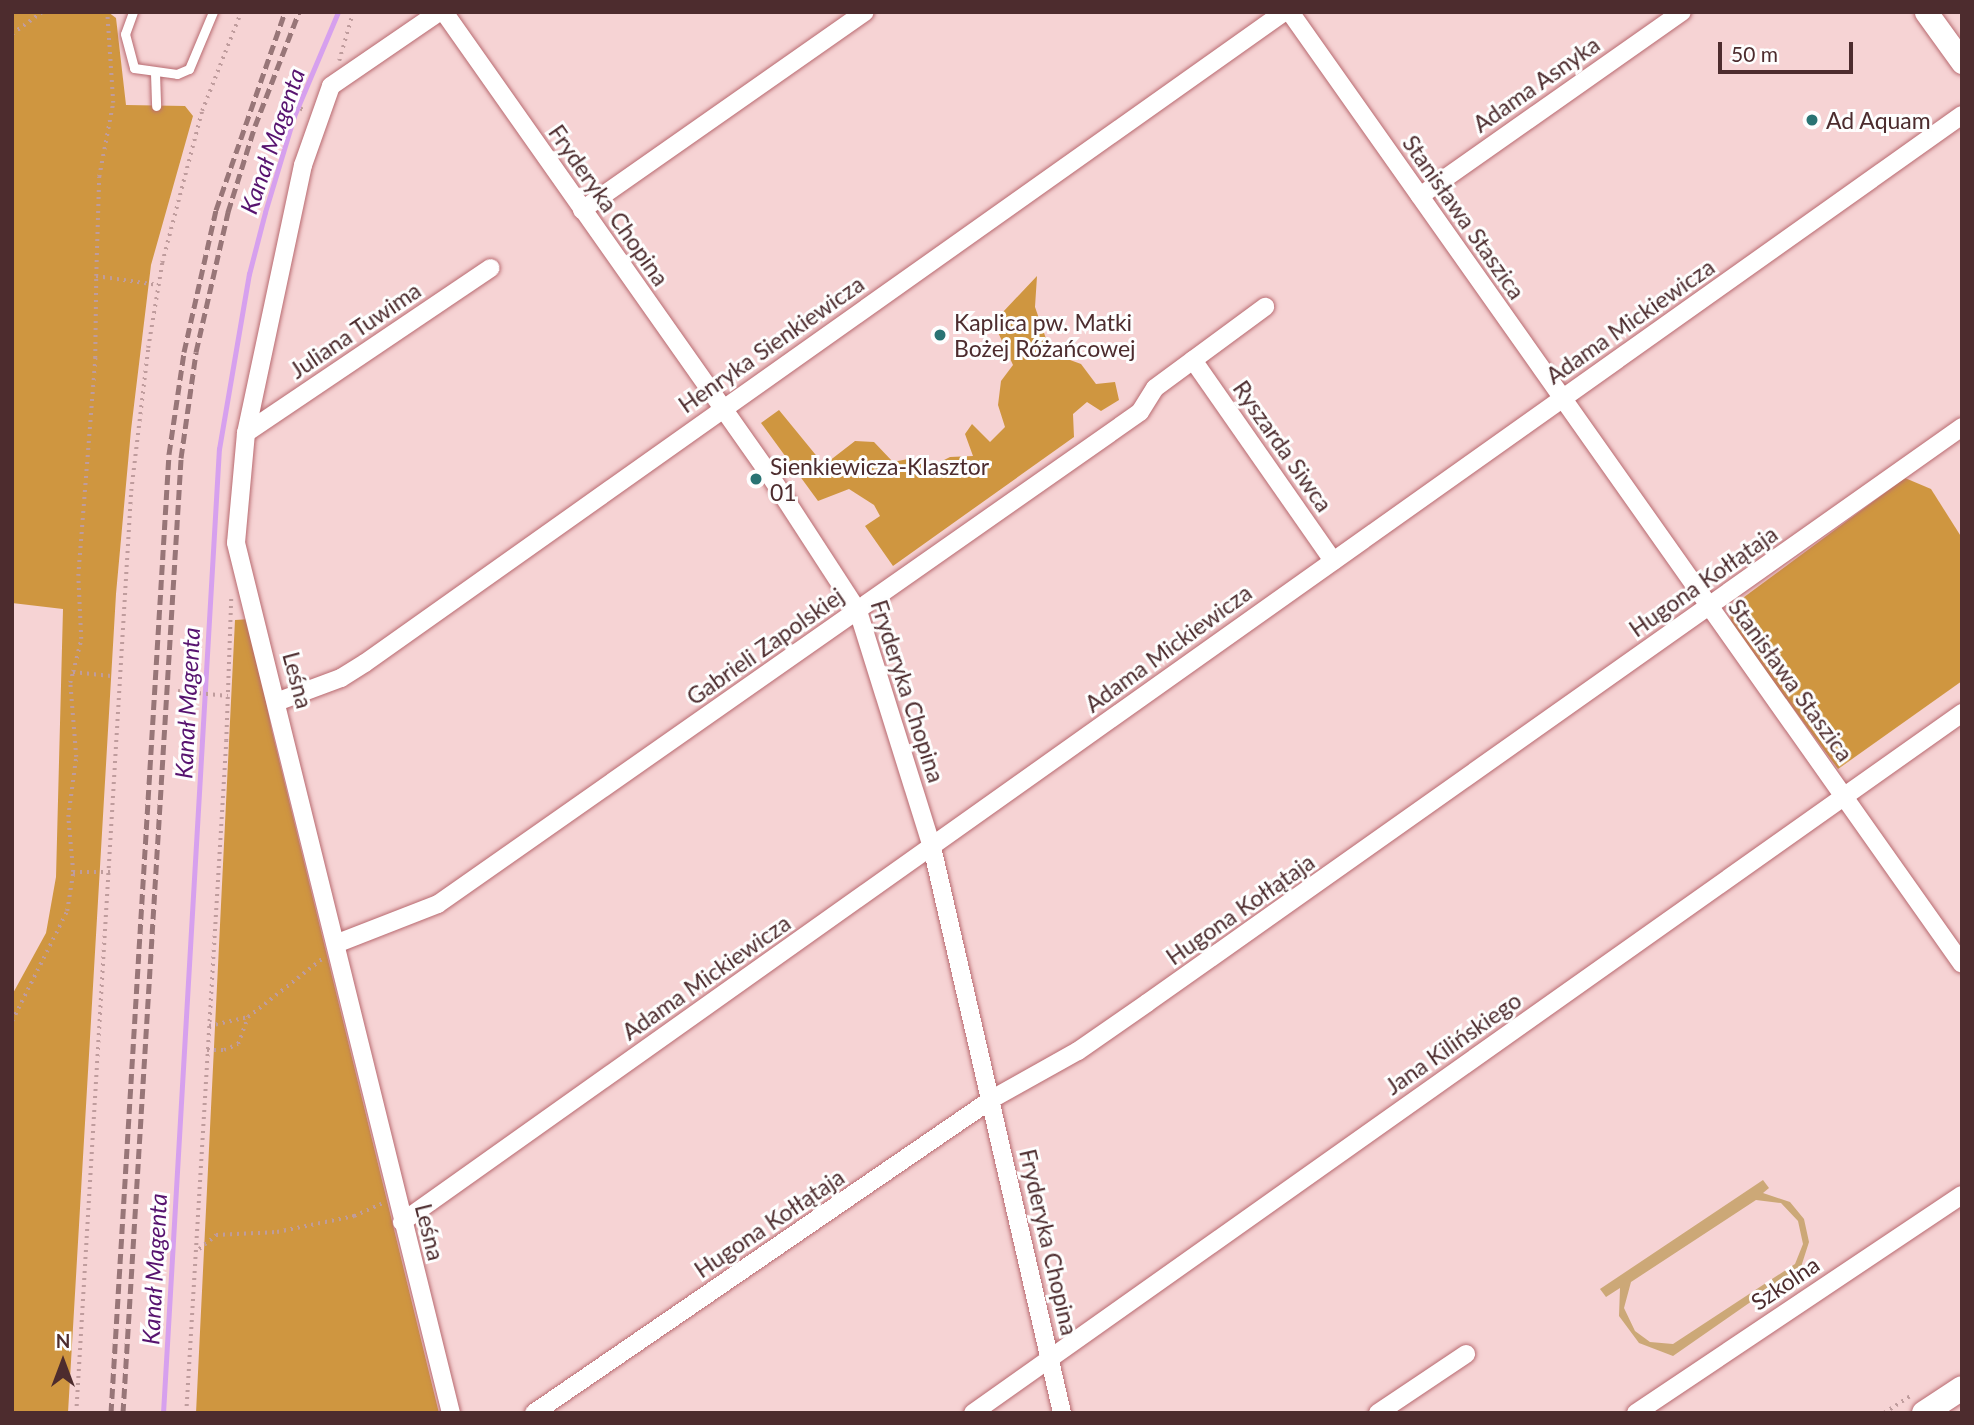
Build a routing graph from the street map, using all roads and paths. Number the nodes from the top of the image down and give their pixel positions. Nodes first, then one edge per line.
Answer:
1 (42, 12) edge
2 (107, 12) edge
3 (133, 12) edge
4 (213, 12) edge
5 (241, 12) edge
6 (353, 12) edge
7 (441, 12) edge
8 (865, 12) edge
9 (1284, 12) edge
10 (1290, 12) edge
11 (1682, 12) edge
12 (1926, 12) edge
13 (12, 34) edge
14 (1962, 62) edge
15 (155, 73) junction
16 (331, 86) junction
17 (281, 101) dead end
18 (156, 106) dead end
19 (306, 110) dead end
20 (1962, 115) edge
21 (1420, 196) junction
22 (582, 210) junction
23 (491, 268) dead end
24 (96, 275) junction
25 (158, 285) junction
26 (1265, 307) dead end
27 (1193, 360) junction
28 (1561, 401) junction
29 (721, 408) junction
30 (1962, 427) edge
31 (246, 433) junction
32 (1333, 561) junction
33 (231, 592) dead end
34 (1708, 606) junction
35 (858, 611) junction
36 (73, 672) junction
37 (111, 676) dead end
38 (178, 691) dead end
39 (228, 696) junction
40 (279, 701) junction
41 (1962, 713) edge
42 (1844, 795) junction
43 (932, 847) junction
44 (73, 872) junction
45 (110, 872) junction
46 (338, 943) junction
47 (1962, 964) edge
48 (247, 1017) junction
49 (12, 1021) edge
50 (209, 1026) junction
51 (207, 1050) junction
52 (992, 1099) junction
53 (1962, 1195) edge
54 (396, 1196) junction
55 (402, 1222) junction
56 (199, 1249) junction
57 (1466, 1354) dead end
58 (1051, 1358) junction
59 (1962, 1388) edge
60 (76, 1413) edge
61 (186, 1413) edge
62 (451, 1413) edge
63 (534, 1413) edge
64 (973, 1413) edge
65 (1062, 1413) edge
66 (1378, 1413) edge
67 (1636, 1413) edge
68 (1924, 1413) edge

1 - 13 path
2 - 24 path
3 - 15 lane
4 - 15 lane
5 - 25 path
6 - 16 path
7 - 16 street
7 - 22 street, Fryderyka Chopina
8 - 22 street
9 - 29 street, Henryka Sienkiewicza
10 - 21 street, Stanisława Staszica
11 - 21 street, Adama Asnyka
12 - 14 street
15 - 18 lane
16 - 31 street, Leśna
17 - 19 path
20 - 28 street, Adama Mickiewicza
21 - 28 street, Stanisława Staszica
22 - 29 street, Fryderyka Chopina
23 - 31 street, Juliana Tuwima
24 - 25 path
24 - 36 path
25 - 45 path
26 - 27 street, Gabrieli Zapolskiej
27 - 32 street, Ryszarda Siwca
27 - 35 street, Gabrieli Zapolskiej
28 - 32 street, Adama Mickiewicza
28 - 34 street, Stanisława Staszica
29 - 35 street, Fryderyka Chopina
29 - 40 street, Henryka Sienkiewicza
30 - 34 street, Hugona Kołłątaja
31 - 40 street, Leśna
32 - 43 street, Adama Mickiewicza
33 - 39 path
34 - 42 street, Stanisława Staszica
34 - 52 street, Hugona Kołłątaja
35 - 43 street, Fryderyka Chopina
35 - 46 street, Gabrieli Zapolskiej
36 - 37 path
36 - 44 path
38 - 39 path
39 - 50 path
40 - 46 street, Leśna
41 - 42 street, Jana Kilińskiego
42 - 47 street, Stanisława Staszica
42 - 58 street, Jana Kilińskiego
43 - 52 street, Fryderyka Chopina
43 - 55 street, Adama Mickiewicza
44 - 45 path
44 - 49 path
45 - 60 path
46 - 48 path
46 - 54 street, Leśna
48 - 50 path
48 - 51 path
50 - 51 path
51 - 56 path
52 - 58 street, Fryderyka Chopina
52 - 63 street, Hugona Kołłątaja
53 - 67 street, Szkolna
54 - 55 street, Leśna
54 - 56 path
55 - 62 street, Leśna
56 - 61 path
57 - 66 street
58 - 64 street, Jana Kilińskiego
58 - 65 street, Fryderyka Chopina
59 - 68 main road

